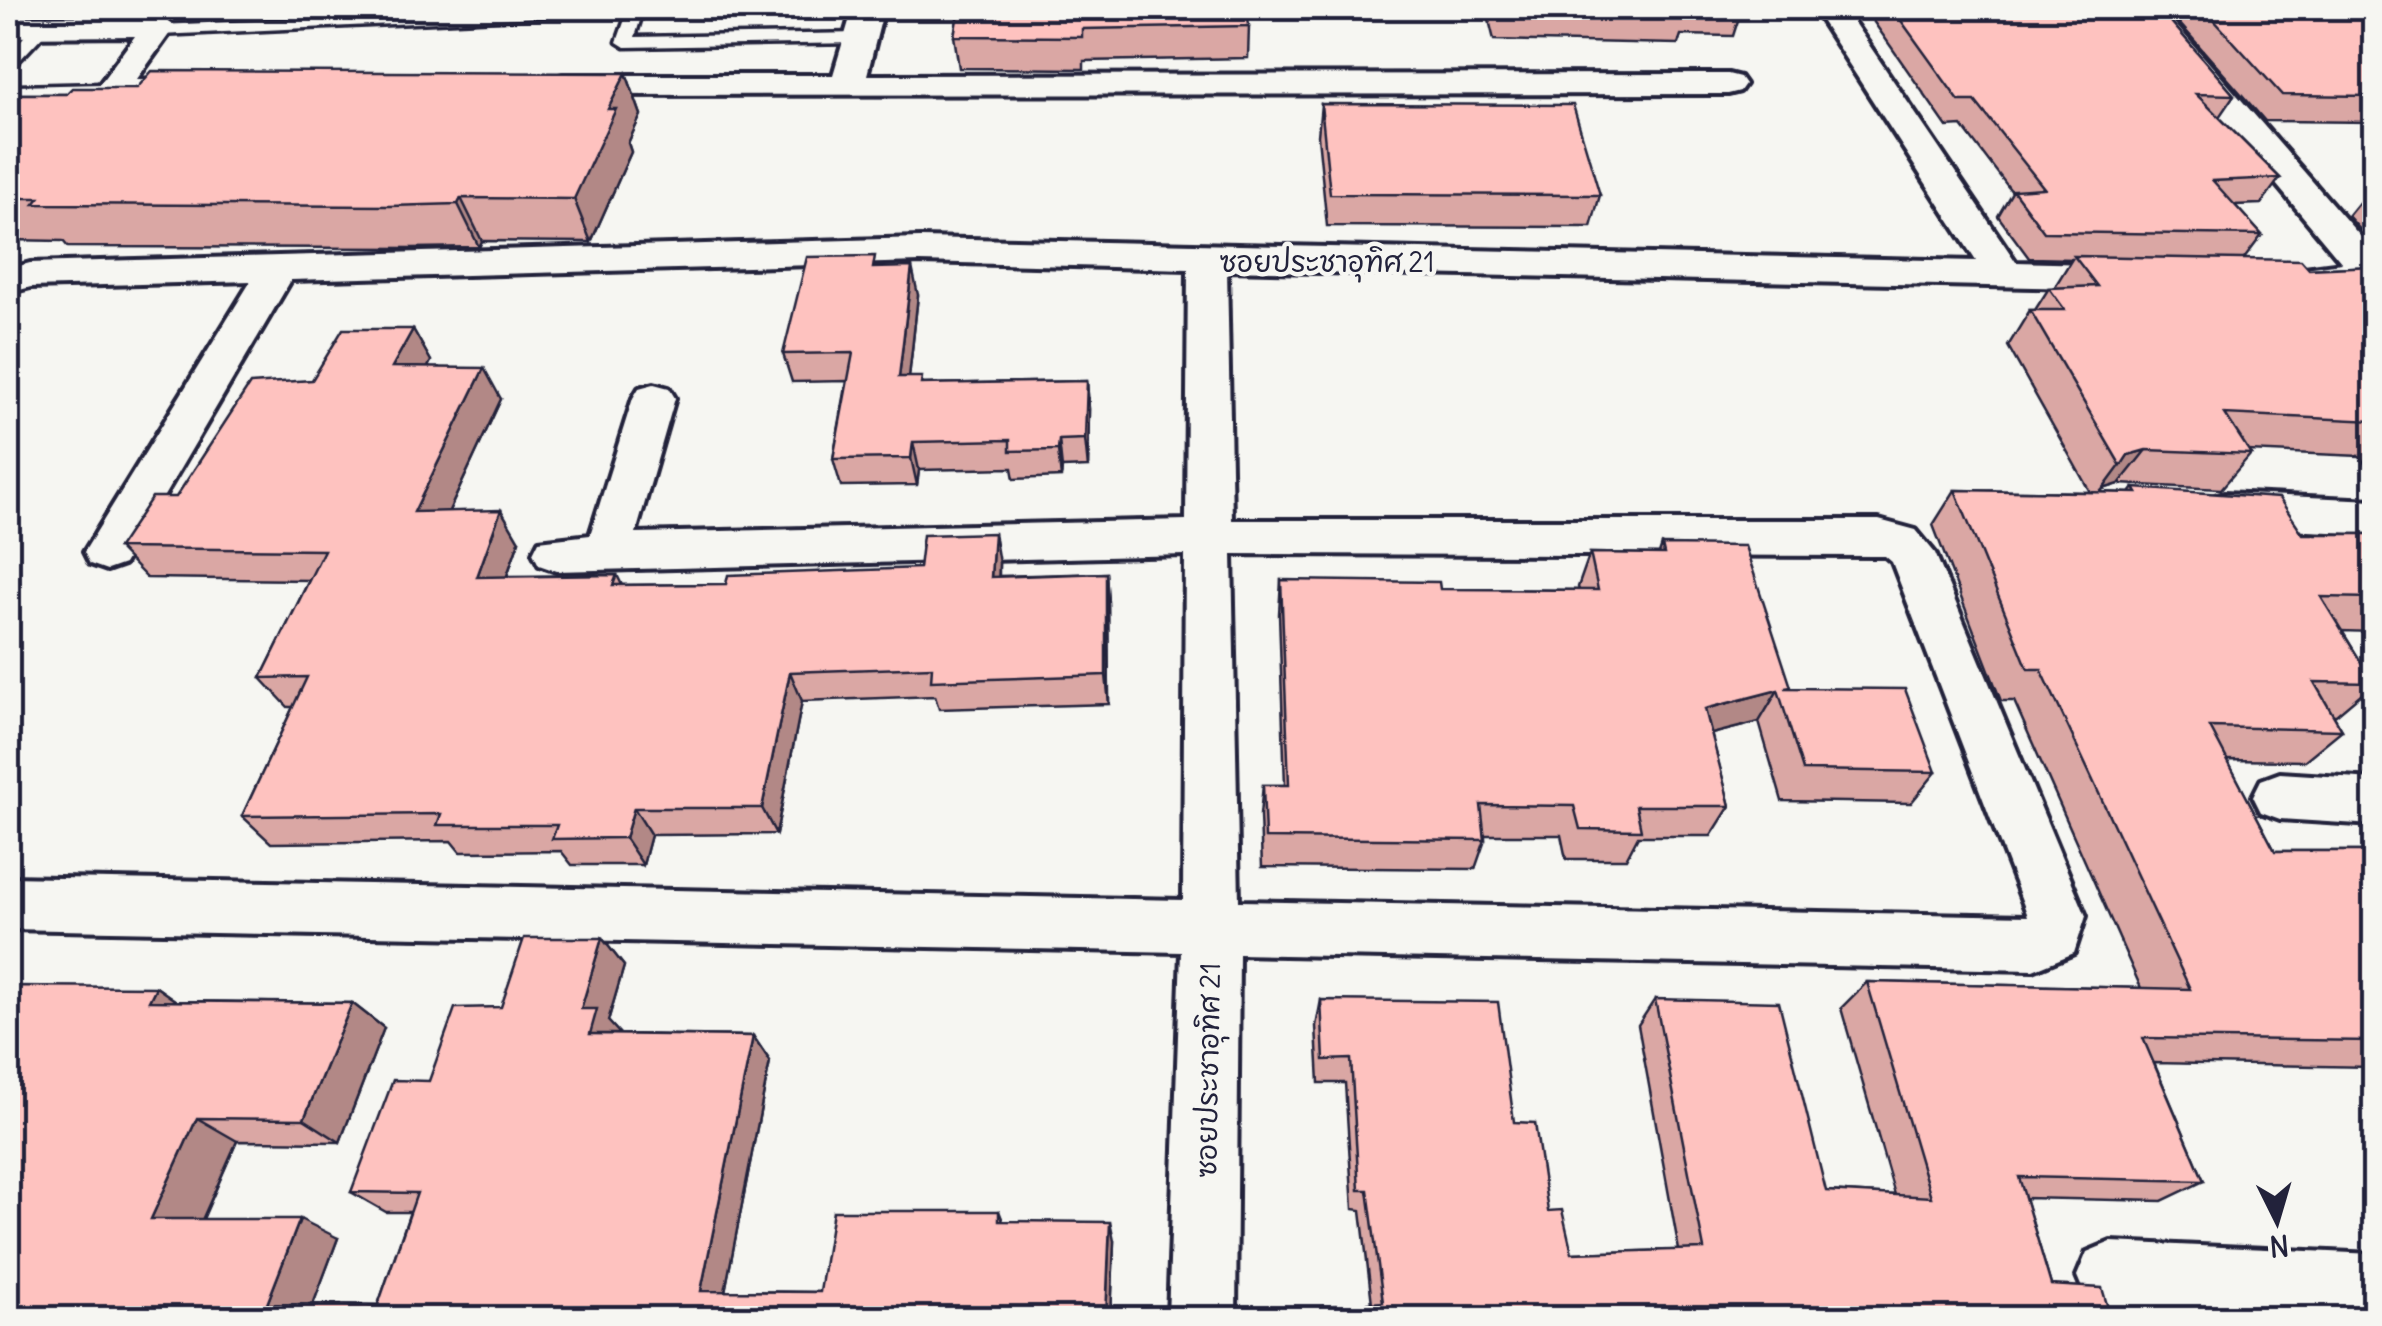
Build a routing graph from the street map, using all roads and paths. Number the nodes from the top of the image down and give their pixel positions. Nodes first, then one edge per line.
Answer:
1 (693, 8) edge
2 (1829, 8) edge
3 (2144, 8) edge
4 (555, 12) dead end
5 (864, 23) edge
6 (42, 27) junction
7 (8, 28) edge
8 (160, 30) junction
9 (8, 62) edge
10 (8, 71) edge
11 (848, 82) junction
12 (1728, 84) dead end
13 (534, 86) edge
14 (113, 89) junction
15 (220, 89) edge
16 (12, 95) edge
17 (1208, 258) junction
18 (278, 269) junction
19 (2004, 274) junction
20 (2176, 278) edge
21 (2252, 279) edge
22 (8, 281) edge
23 (654, 398) dead end
24 (2178, 508) edge
25 (2374, 517) edge
26 (1210, 537) junction
27 (107, 552) dead end
28 (608, 552) junction
29 (556, 553) dead end
30 (2280, 796) dead end
31 (2374, 802) edge
32 (8, 903) edge
33 (1212, 924) junction
34 (2111, 1276) dead end
35 (2374, 1288) edge
36 (1202, 1318) edge

1 - 5 lane
2 - 19 street
3 - 21 street
4 - 8 lane
5 - 11 street
6 - 7 street
6 - 8 street
6 - 9 lane
8 - 14 street
10 - 16 lane
11 - 12 street
11 - 13 street
14 - 15 street
14 - 16 lane
17 - 18 street
17 - 19 street, ซอยประชาอุทิศ 21
17 - 26 street, ซอยประชาอุทิศ 21
18 - 22 street
18 - 27 street
19 - 20 street, ซอยประชาอุทิศ 21
23 - 28 street
24 - 25 street
26 - 28 street
26 - 33 street, ซอยประชาอุทิศ 21
26 - 33 street
28 - 29 street
30 - 31 street
32 - 33 street
33 - 36 street, ซอยประชาอุทิศ 21
34 - 35 street

